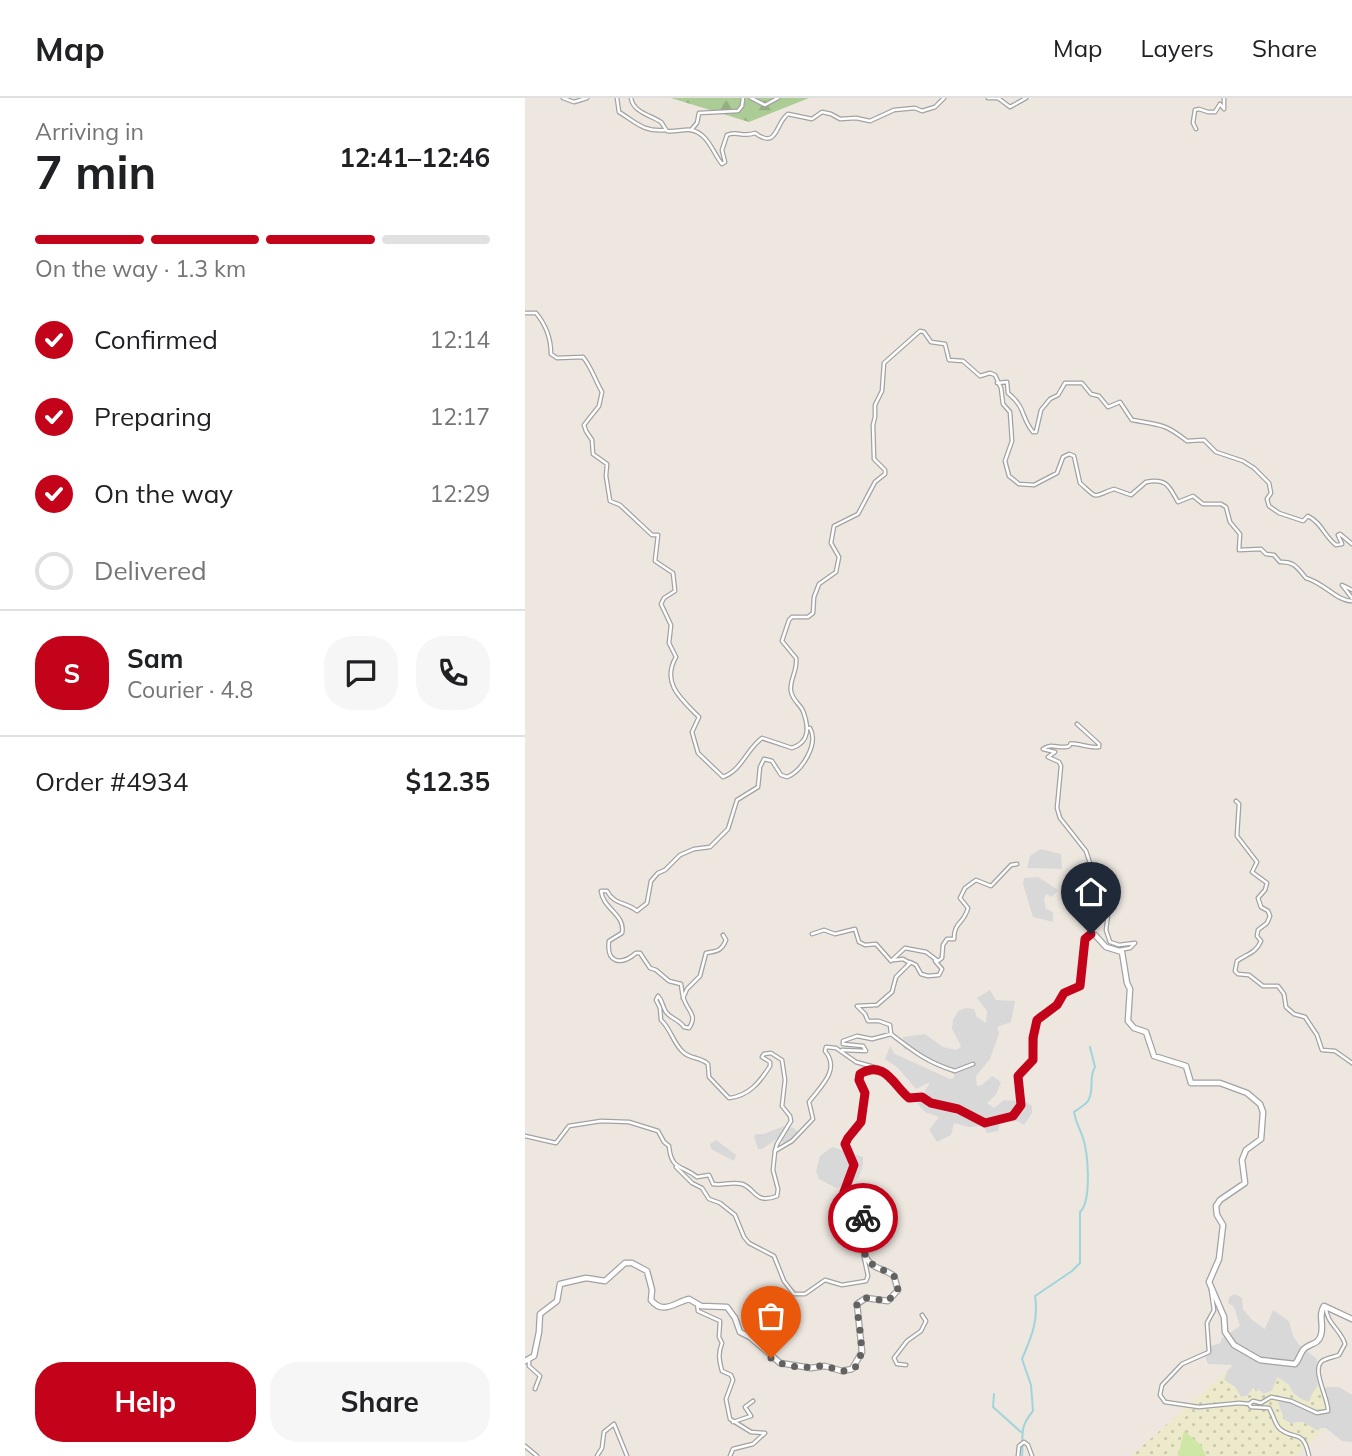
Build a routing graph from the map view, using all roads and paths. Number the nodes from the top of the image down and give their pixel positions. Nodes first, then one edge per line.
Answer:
1 (563, 98) edge
2 (587, 98) edge
3 (617, 98) edge
4 (631, 98) edge
5 (743, 98) edge
6 (751, 98) edge
7 (778, 98) edge
8 (944, 98) edge
9 (988, 98) edge
10 (1026, 98) edge
11 (1224, 98) edge
12 (1196, 129) dead end
13 (666, 130) junction
14 (691, 130) junction
15 (525, 313) edge
16 (997, 383) junction
17 (1352, 544) edge
18 (1352, 590) edge
19 (1352, 600) edge
20 (1077, 724) dead end
21 (807, 727) junction
22 (1236, 801) dead end
23 (1017, 864) dead end
24 (812, 934) dead end
25 (723, 935) dead end
26 (1119, 950) junction
27 (893, 959) junction
28 (935, 960) junction
29 (910, 962) junction
30 (683, 998) junction
31 (891, 1034) junction
32 (839, 1050) junction
33 (1352, 1063) edge
34 (973, 1064) dead end
35 (886, 1074) junction
36 (525, 1136) edge
37 (775, 1151) junction
38 (675, 1164) junction
39 (863, 1251) junction
40 (1211, 1290) junction
41 (697, 1303) junction
42 (1326, 1306) junction
43 (922, 1315) dead end
44 (1352, 1319) edge
45 (527, 1360) edge
46 (907, 1365) dead end
47 (535, 1389) dead end
48 (753, 1401) dead end
49 (1249, 1404) junction
50 (733, 1422) junction
51 (525, 1446) edge
52 (537, 1456) edge
53 (597, 1456) edge
54 (627, 1456) edge
55 (730, 1456) edge
56 (1018, 1456) edge
57 (1032, 1456) edge
58 (1309, 1456) edge

1 - 2 street
3 - 13 street
4 - 13 street
5 - 14 street
6 - 7 street
8 - 14 street
9 - 10 street
11 - 12 street
13 - 14 street
15 - 21 street
16 - 17 street
16 - 19 street
16 - 21 street
18 - 19 street
20 - 26 street
21 - 30 street
22 - 33 street
23 - 28 street
24 - 27 street
25 - 30 street
26 - 35 street
26 - 40 street
27 - 28 street
27 - 29 street
28 - 29 street
29 - 31 street
30 - 37 street
31 - 32 street
31 - 34 street
32 - 35 street
32 - 37 street
35 - 39 street
36 - 38 street
37 - 38 street
38 - 39 street
39 - 41 street
40 - 42 street
40 - 49 street
41 - 45 street
41 - 50 street
42 - 44 street
42 - 49 street
43 - 46 street
45 - 47 street
48 - 50 street
49 - 58 street
50 - 55 street
51 - 52 street
53 - 54 street
56 - 57 street

